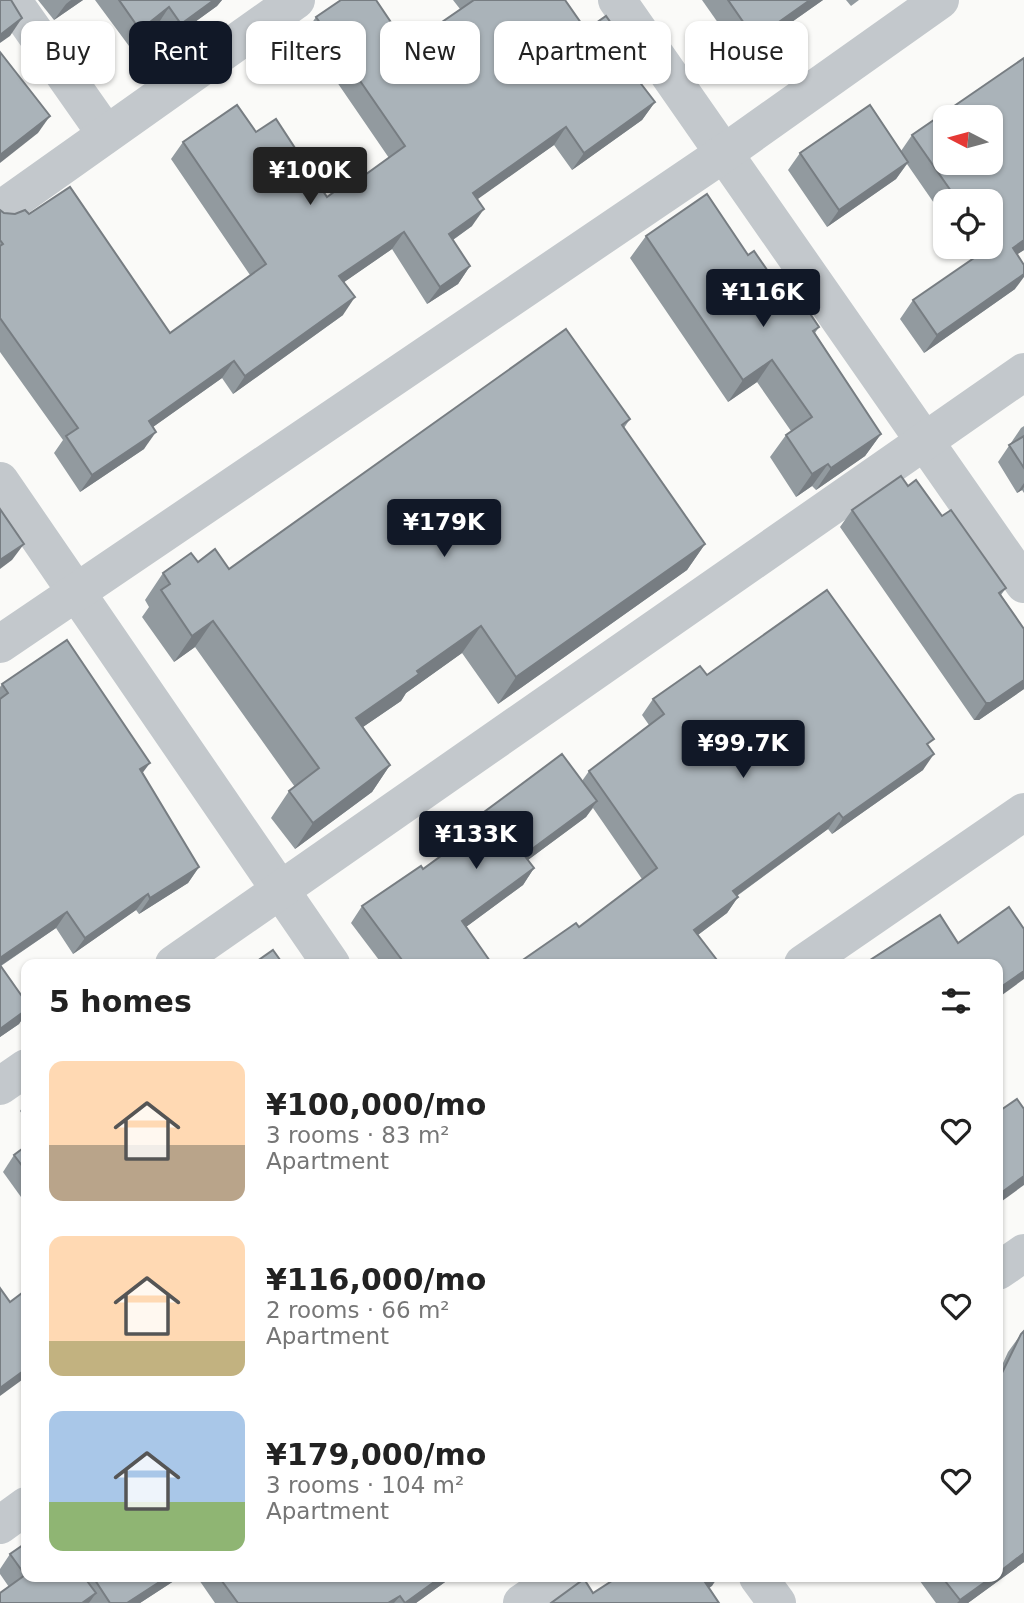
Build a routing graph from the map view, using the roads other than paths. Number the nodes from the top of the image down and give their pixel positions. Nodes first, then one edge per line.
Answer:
1 (12, 0) edge
2 (617, 0) edge
3 (940, 0) edge
4 (287, 3) edge
5 (106, 134) junction
6 (723, 154) junction
7 (0, 210) edge
8 (1024, 372) edge
9 (924, 441) junction
10 (0, 481) edge
11 (1024, 584) edge
12 (75, 590) junction
13 (0, 644) edge
14 (1024, 812) edge
15 (279, 890) junction
16 (181, 959) edge
17 (327, 959) edge
18 (810, 959) edge
19 (21, 1071) edge
20 (0, 1086) edge
21 (1024, 1253) edge
22 (1003, 1268) edge
23 (21, 1510) edge
24 (0, 1525) edge
25 (553, 1582) edge
26 (761, 1582) edge
27 (522, 1603) edge
28 (776, 1603) edge

1 - 5 street
2 - 6 street
3 - 6 street
4 - 5 street
5 - 7 street
6 - 9 street
6 - 12 street
8 - 9 street
9 - 11 street
9 - 15 street
10 - 12 street
12 - 13 street
12 - 15 street
14 - 18 street
15 - 16 street
15 - 17 street
19 - 20 street
21 - 22 street
23 - 24 street
25 - 27 street
26 - 28 street

